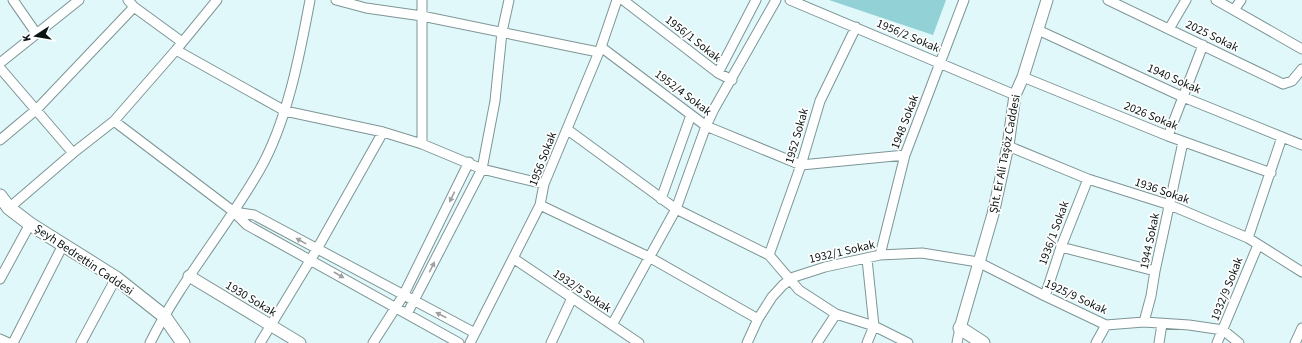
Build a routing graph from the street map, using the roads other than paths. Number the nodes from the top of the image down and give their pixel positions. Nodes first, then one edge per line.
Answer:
1 (13, 0) edge
2 (79, 0) edge
3 (217, 0) edge
4 (310, 0) edge
5 (336, 0) edge
6 (422, 0) edge
7 (509, 0) edge
8 (617, 0) edge
9 (623, 0) edge
10 (756, 0) edge
11 (776, 0) edge
12 (790, 0) edge
13 (964, 0) edge
14 (1047, 0) edge
15 (1108, 0) edge
16 (1186, 0) edge
17 (1216, 0) edge
18 (1241, 0) edge
19 (131, 4) edge
20 (1234, 10) junction
21 (422, 16) junction
22 (856, 27) junction
23 (1169, 29) junction
24 (1038, 30) junction
25 (502, 32) junction
26 (36, 33) junction
27 (182, 42) junction
28 (1203, 45) junction
29 (1302, 49) edge
30 (176, 50) junction
31 (599, 50) junction
32 (1, 61) edge
33 (940, 62) junction
34 (1302, 69) edge
35 (718, 73) junction
36 (1023, 77) junction
37 (732, 80) junction
38 (1015, 95) junction
39 (1182, 98) junction
40 (37, 109) junction
41 (285, 111) junction
42 (691, 115) junction
43 (114, 121) junction
44 (706, 126) junction
45 (568, 130) junction
46 (383, 132) junction
47 (1168, 136) junction
48 (1282, 137) junction
49 (0, 140) edge
50 (1183, 142) junction
51 (422, 144) junction
52 (1302, 145) edge
53 (1008, 146) junction
54 (73, 153) junction
55 (904, 155) junction
56 (469, 162) junction
57 (801, 165) junction
58 (482, 169) junction
59 (1271, 173) junction
60 (1088, 179) junction
61 (544, 184) junction
62 (661, 198) junction
63 (3, 203) edge
64 (540, 205) junction
65 (1170, 205) junction
66 (676, 209) junction
67 (234, 212) junction
68 (30, 224) junction
69 (1248, 238) junction
70 (1258, 244) junction
71 (63, 245) junction
72 (1061, 247) junction
73 (317, 249) junction
74 (769, 255) junction
75 (880, 256) junction
76 (649, 257) junction
77 (513, 258) junction
78 (311, 259) junction
79 (867, 259) junction
80 (978, 262) junction
81 (1155, 271) junction
82 (1302, 272) edge
83 (189, 276) junction
84 (116, 278) junction
85 (0, 279) edge
86 (791, 279) junction
87 (403, 296) junction
88 (1045, 296) junction
89 (572, 298) junction
90 (414, 302) junction
91 (395, 307) junction
92 (407, 314) junction
93 (836, 314) junction
94 (164, 316) junction
95 (758, 319) junction
96 (1144, 322) junction
97 (1162, 324) junction
98 (270, 325) junction
99 (1106, 325) junction
100 (612, 326) junction
101 (874, 326) junction
102 (960, 328) junction
103 (1302, 328) edge
104 (1223, 330) junction
105 (475, 333) junction
106 (0, 339) edge
107 (976, 341) edge
108 (9, 343) edge
109 (13, 343) edge
110 (81, 343) edge
111 (150, 343) edge
112 (183, 343) edge
113 (260, 343) edge
114 (300, 343) edge
115 (373, 343) edge
116 (459, 343) edge
117 (470, 343) edge
118 (551, 343) edge
119 (639, 343) edge
120 (747, 343) edge
121 (817, 343) edge
122 (867, 343) edge
123 (908, 343) edge
124 (957, 343) edge
125 (1096, 343) edge
126 (1159, 343) edge
127 (1216, 343) edge
128 (1239, 343) edge
129 (1295, 343) edge

1 - 26 street
2 - 26 street
3 - 27 street
4 - 41 street
5 - 21 street
6 - 21 street
7 - 25 street
8 - 31 street, 1956 Sokak
9 - 35 street, 1956/1 Sokak
10 - 35 street
11 - 37 street
12 - 22 street, 1956/2 Sokak
13 - 33 street, 1948 Sokak
14 - 24 street, Şht. Er Ali Taşöz Caddesi
15 - 23 street, 2025 Sokak
16 - 23 street
17 - 20 street
18 - 20 street
19 - 27 street
19 - 40 street
20 - 29 street
21 - 25 street
21 - 51 street
22 - 33 street, 1956/2 Sokak
22 - 57 street, 1952 Sokak
23 - 28 street, 2025 Sokak
24 - 36 street, Şht. Er Ali Taşöz Caddesi
24 - 39 street, 1940 Sokak
25 - 31 street
25 - 58 street
26 - 32 street
27 - 30 street
28 - 34 street, 2025 Sokak
28 - 39 street
30 - 41 street
30 - 43 street
31 - 42 street, 1952/4 Sokak
31 - 45 street, 1956 Sokak
32 - 40 street
33 - 38 street, 1956/2 Sokak
33 - 55 street, 1948 Sokak
35 - 37 street, 1956/1 Sokak
36 - 38 street, Şht. Er Ali Taşöz Caddesi
36 - 47 street, 2026 Sokak
37 - 44 street
38 - 53 street, Şht. Er Ali Taşöz Caddesi
39 - 47 street
39 - 48 street, 1940 Sokak
40 - 49 street
40 - 54 street
41 - 46 street
41 - 67 street
42 - 44 street, 1952/4 Sokak
42 - 62 street
43 - 54 street
43 - 67 street
44 - 57 street, 1952/4 Sokak
44 - 66 street
45 - 61 street, 1956 Sokak
45 - 62 street
46 - 51 street
46 - 73 street
47 - 50 street, 2026 Sokak
48 - 52 street, 1940 Sokak
48 - 59 street
50 - 59 street, 2026 Sokak
50 - 65 street, 1944 Sokak
51 - 56 street
53 - 60 street, 1936 Sokak
53 - 80 street, Şht. Er Ali Taşöz Caddesi
54 - 63 street
55 - 57 street
55 - 75 street, 1948 Sokak
56 - 58 street
56 -> 87 street
57 - 74 street, 1952 Sokak
58 - 61 street
90 -> 58 street
59 - 69 street
60 - 65 street, 1936 Sokak
60 - 72 street, 1936/1 Sokak
61 - 64 street, 1956 Sokak
62 - 66 street
63 - 68 main road, Şeyh Bedrettin Caddesi
64 - 76 street
64 - 77 street, 1956 Sokak
65 - 69 street, 1936 Sokak
65 - 81 street, 1944 Sokak
66 - 74 street
66 - 76 street
73 -> 67 street
67 - 78 street
67 - 83 street
68 - 71 main road, Şeyh Bedrettin Caddesi
68 - 85 street
69 - 70 street, 1936 Sokak
70 - 82 street, 1936 Sokak
70 - 104 street, 1932/9 Sokak
71 - 84 main road, Şeyh Bedrettin Caddesi
71 - 109 street
72 - 81 street
72 - 88 street, 1936/1 Sokak
73 - 78 street
73 - 87 street
74 - 86 street
75 - 79 street, 1932/1 Sokak
75 - 80 street, 1932/1 Sokak
76 - 95 street
76 - 100 street
77 - 89 street, 1932/5 Sokak
77 - 105 street, 1956 Sokak
78 -> 91 street
78 - 98 street
79 - 86 street, 1932/1 Sokak
79 - 101 street
80 - 88 street, 1925/9 Sokak
80 - 102 street, Şht. Er Ali Taşöz Caddesi
81 - 96 street, 1944 Sokak
83 - 94 street
83 - 98 street, 1930 Sokak
84 - 94 main road, Şeyh Bedrettin Caddesi
84 - 110 street
86 - 93 street
86 - 95 street, 1932/1 Sokak
87 - 90 street
87 - 91 street
88 - 99 street, 1925/9 Sokak
89 - 100 street, 1932/5 Sokak
89 - 118 street
90 - 92 street
105 -> 90 street
91 - 92 street
91 - 115 street
92 - 116 street
93 - 101 street
93 - 121 street
94 - 111 street
94 - 112 main road, Şeyh Bedrettin Caddesi
95 - 120 street, 1932/1 Sokak
96 - 97 street, 1925/9 Sokak
96 - 99 street, 1925/9 Sokak
97 - 104 street, 1925/9 Sokak
97 - 126 street
98 - 113 street
98 - 114 street, 1930 Sokak
99 - 125 street
100 - 119 street, 1932/5 Sokak
101 - 122 street
101 - 123 street
102 - 107 main road
102 - 124 street
103 - 129 street
104 - 127 street, 1932/9 Sokak
104 - 128 street
105 - 117 street, 1956 Sokak
106 - 108 street

